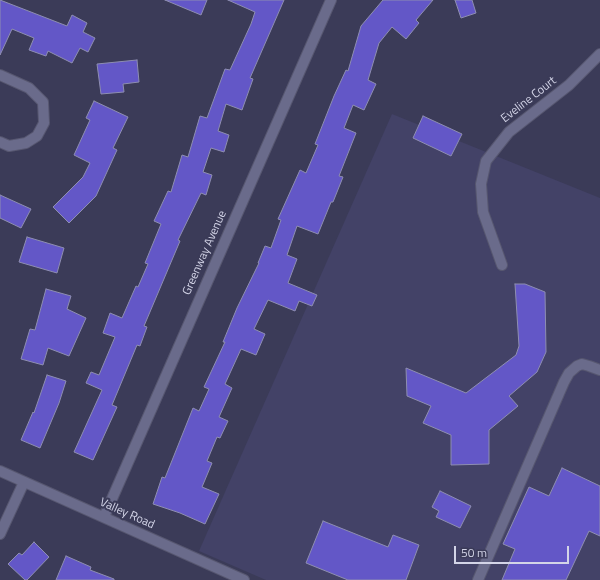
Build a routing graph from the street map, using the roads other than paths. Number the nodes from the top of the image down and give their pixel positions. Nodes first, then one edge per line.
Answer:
1 (331, 0) edge
2 (600, 54) edge
3 (0, 75) edge
4 (0, 142) edge
5 (502, 265) dead end
6 (600, 370) edge
7 (0, 471) edge
8 (24, 482) junction
9 (104, 517) junction
10 (0, 534) edge
11 (244, 580) edge
12 (478, 580) edge

1 - 9 street, Greenway Avenue
2 - 5 street, Eveline Court
3 - 4 street
6 - 12 street
7 - 8 street, Valley Road
8 - 9 street, Valley Road
8 - 10 street
9 - 11 street, Valley Road

